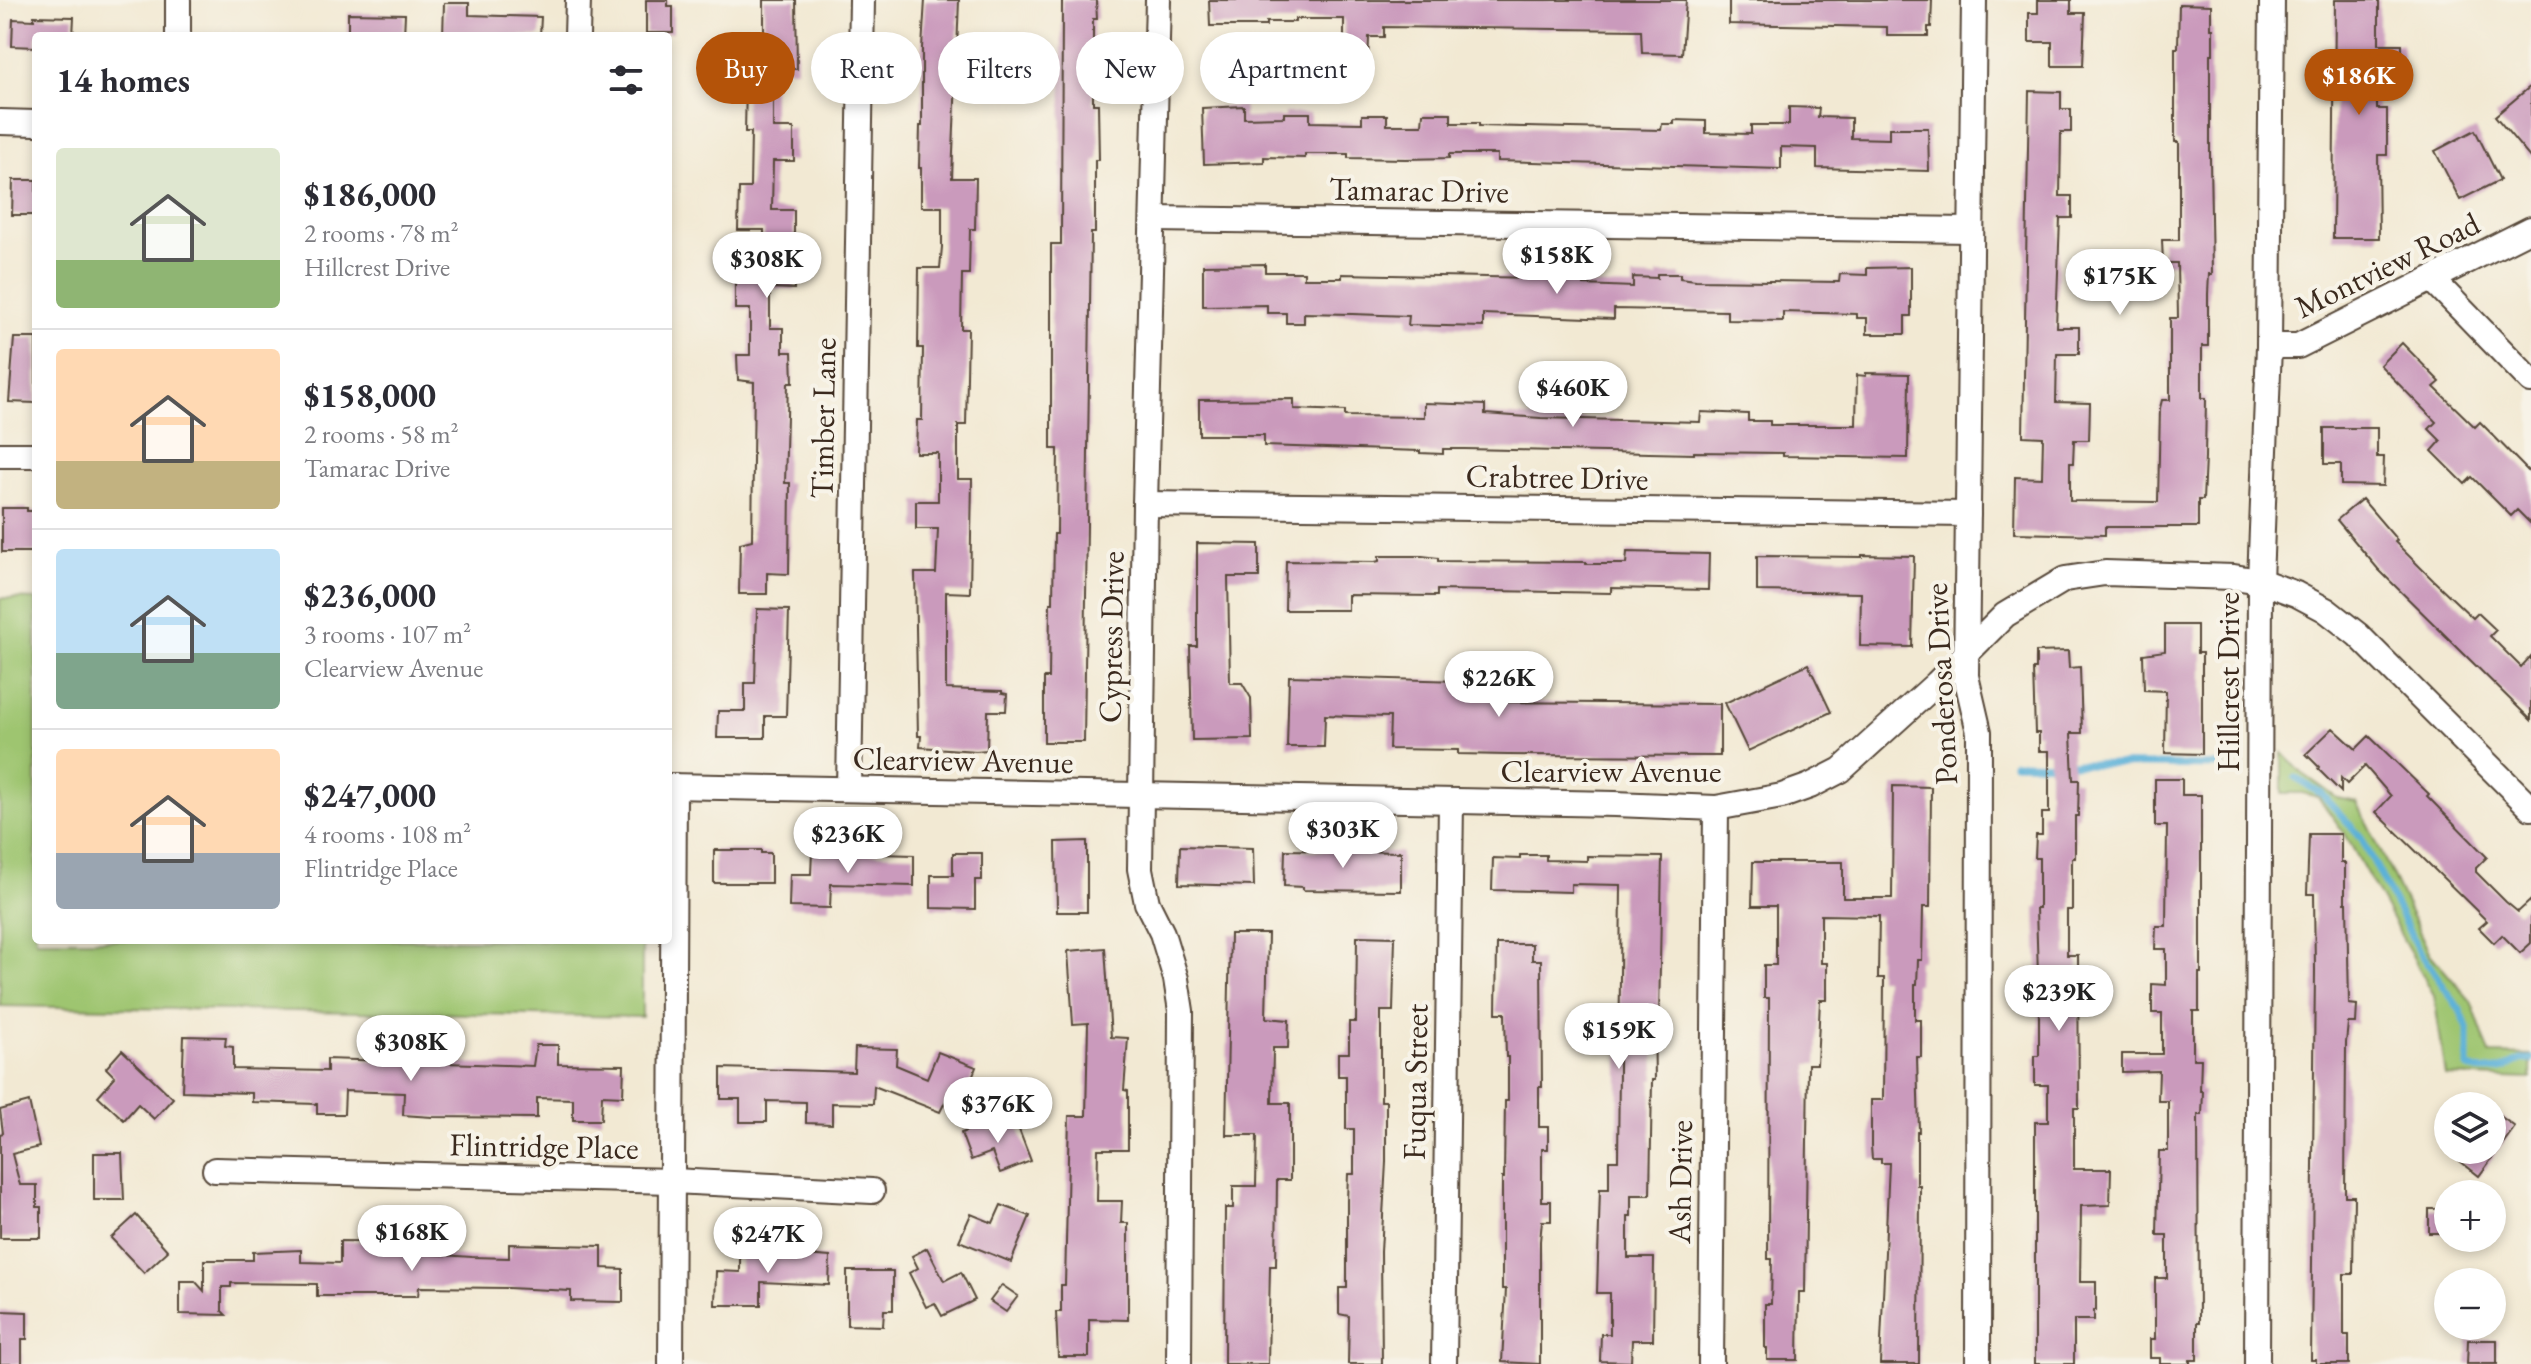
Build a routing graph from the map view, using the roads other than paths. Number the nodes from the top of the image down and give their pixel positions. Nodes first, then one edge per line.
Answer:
1 (178, 0) edge
2 (578, 0) edge
3 (862, 0) edge
4 (1158, 0) edge
5 (1974, 0) edge
6 (2272, 0) edge
7 (178, 32) edge
8 (577, 32) edge
9 (0, 122) edge
10 (32, 123) edge
11 (1153, 219) junction
12 (2531, 229) edge
13 (1971, 230) junction
14 (2433, 280) junction
15 (2269, 346) junction
16 (2531, 381) edge
17 (0, 455) edge
18 (32, 455) edge
19 (1145, 504) junction
20 (1968, 514) junction
21 (2260, 581) junction
22 (1966, 652) junction
23 (672, 786) edge
24 (849, 789) junction
25 (1140, 796) junction
26 (1451, 801) junction
27 (1716, 808) junction
28 (2531, 808) edge
29 (672, 944) edge
30 (215, 1170) dead end
31 (673, 1181) junction
32 (872, 1191) dead end
33 (671, 1364) edge
34 (1179, 1364) edge
35 (1444, 1364) edge
36 (1711, 1364) edge
37 (1978, 1364) edge
38 (2257, 1364) edge

1 - 7 street
2 - 8 street
3 - 24 street, Timber Lane
4 - 11 street, Cypress Drive
5 - 13 street, Ponderosa Drive
6 - 15 street, Hillcrest Drive
9 - 10 street
11 - 13 street, Tamarac Drive
11 - 19 street, Cypress Drive
12 - 14 street, Montview Road
13 - 20 street, Ponderosa Drive
14 - 15 street, Montview Road
14 - 16 street
15 - 21 street, Hillcrest Drive
17 - 18 street
19 - 20 street, Crabtree Drive
19 - 25 street, Cypress Drive
20 - 22 street, Ponderosa Drive
21 - 22 street, Clearview Avenue
21 - 28 street, Clearview Avenue
21 - 38 street, Hillcrest Drive
22 - 27 street, Clearview Avenue
22 - 37 street, Ponderosa Drive
23 - 24 street, Clearview Avenue
24 - 25 street, Clearview Avenue
25 - 26 street, Clearview Avenue
25 - 34 street, Cypress Drive
26 - 27 street, Clearview Avenue
26 - 35 street, Fuqua Street
27 - 36 street, Ash Drive
29 - 31 street
30 - 31 street, Flintridge Place
31 - 32 street, Flintridge Place
31 - 33 street

